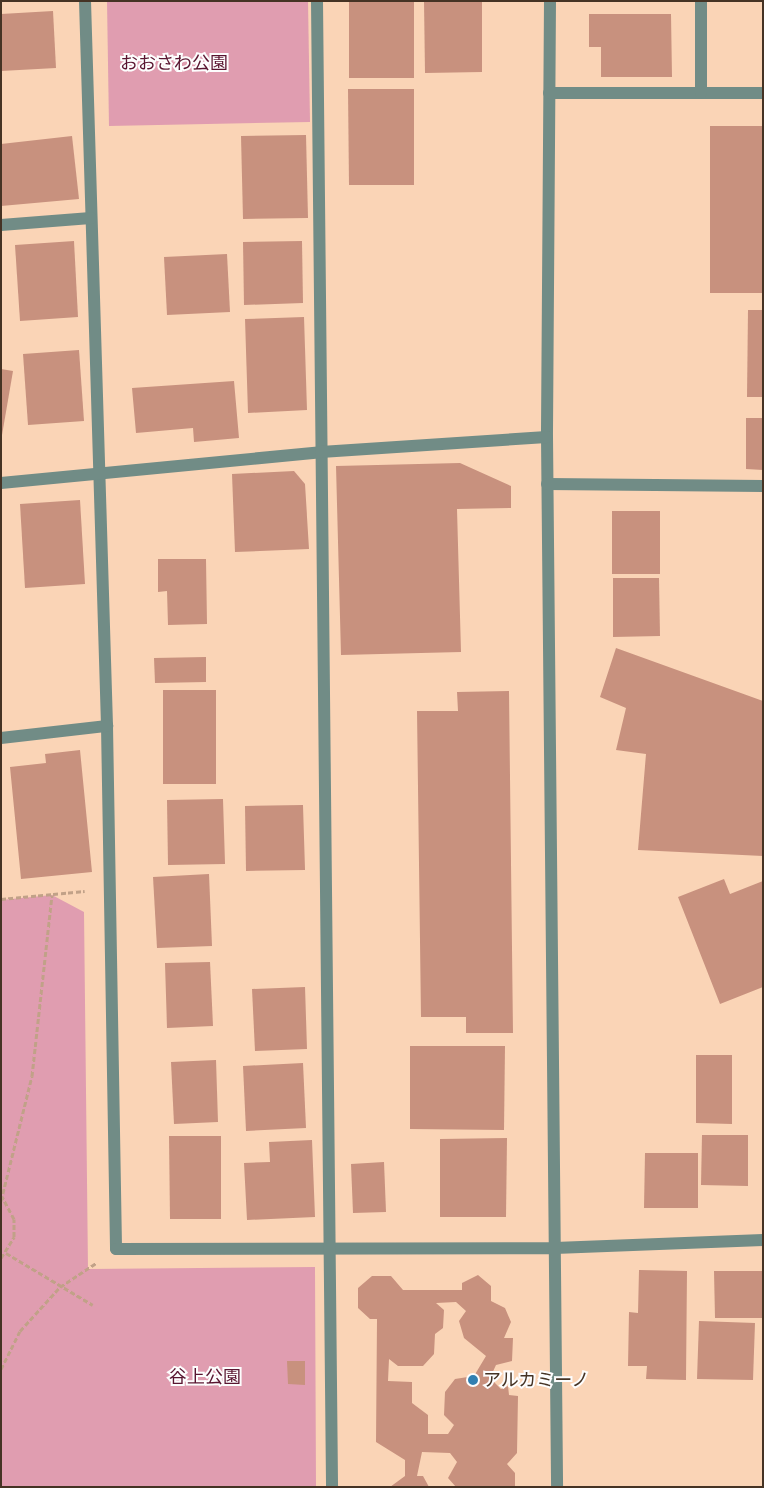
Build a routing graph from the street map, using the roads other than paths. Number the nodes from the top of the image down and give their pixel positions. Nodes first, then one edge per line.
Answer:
1 (84, 1) edge
2 (317, 1) edge
3 (550, 1) edge
4 (702, 1) edge
5 (549, 92) junction
6 (701, 93) junction
7 (763, 93) edge
8 (91, 218) junction
9 (1, 225) edge
10 (547, 437) junction
11 (321, 452) junction
12 (100, 473) junction
13 (1, 483) edge
14 (547, 484) junction
15 (763, 486) edge
16 (108, 726) junction
17 (1, 738) edge
18 (763, 1240) edge
19 (330, 1248) junction
20 (555, 1248) junction
21 (332, 1487) edge
22 (557, 1487) edge

1 - 8 street
2 - 11 street
3 - 5 street
4 - 6 street
5 - 6 street
5 - 10 street
6 - 7 street
8 - 9 street
8 - 12 street
10 - 11 street
10 - 14 street
11 - 12 street
11 - 19 street
12 - 13 street
12 - 16 street
14 - 15 street
14 - 20 street
16 - 17 street
16 - 19 street
18 - 20 street
19 - 20 street
19 - 21 street
20 - 22 street

